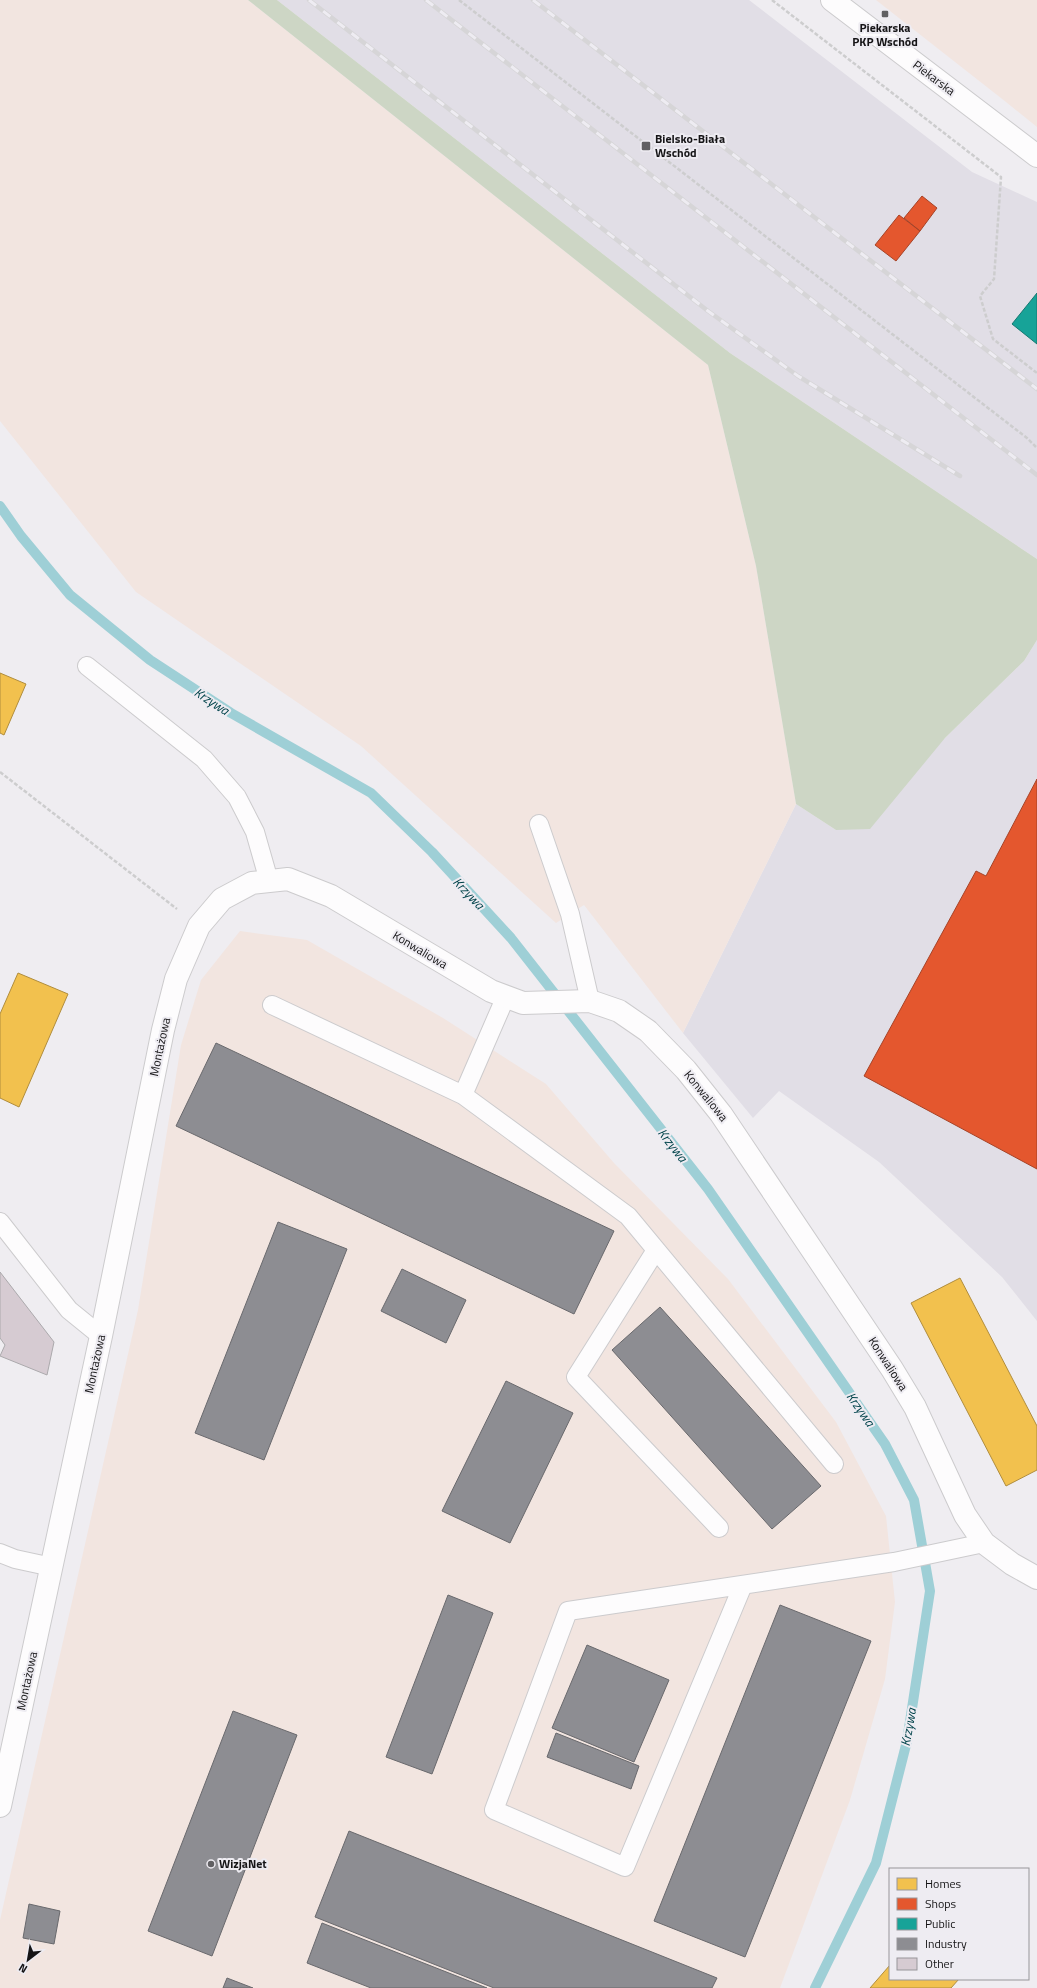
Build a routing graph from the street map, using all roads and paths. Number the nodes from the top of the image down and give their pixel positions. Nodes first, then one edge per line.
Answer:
1 (459, 0) edge
2 (772, 0) edge
3 (832, 0) edge
4 (1037, 156) edge
5 (1037, 373) edge
6 (1037, 448) edge
7 (86, 666) dead end
8 (0, 772) edge
9 (539, 824) dead end
10 (269, 881) junction
11 (199, 926) junction
12 (515, 1000) junction
13 (590, 1001) junction
14 (272, 1005) dead end
15 (463, 1095) junction
16 (0, 1222) edge
17 (656, 1250) junction
18 (102, 1336) junction
19 (834, 1464) dead end
20 (719, 1528) dead end
21 (984, 1542) junction
22 (0, 1553) edge
23 (52, 1567) junction
24 (1037, 1578) edge
25 (742, 1585) junction
26 (0, 1806) edge

1 - 6 path
2 - 5 path
3 - 4 street, Piekarska
7 - 10 lane
8 - 11 path
9 - 13 lane
10 - 11 street, Konwaliowa
10 - 12 street, Konwaliowa
11 - 18 street, Montażowa
12 - 13 street, Konwaliowa
12 - 15 lane
13 - 21 street, Konwaliowa
14 - 15 lane
15 - 17 lane
16 - 18 lane
17 - 19 lane
17 - 20 lane
18 - 23 street, Montażowa
21 - 24 street, Konwaliowa
21 - 25 lane
22 - 23 lane
23 - 26 street, Montażowa
25 - 25 lane

